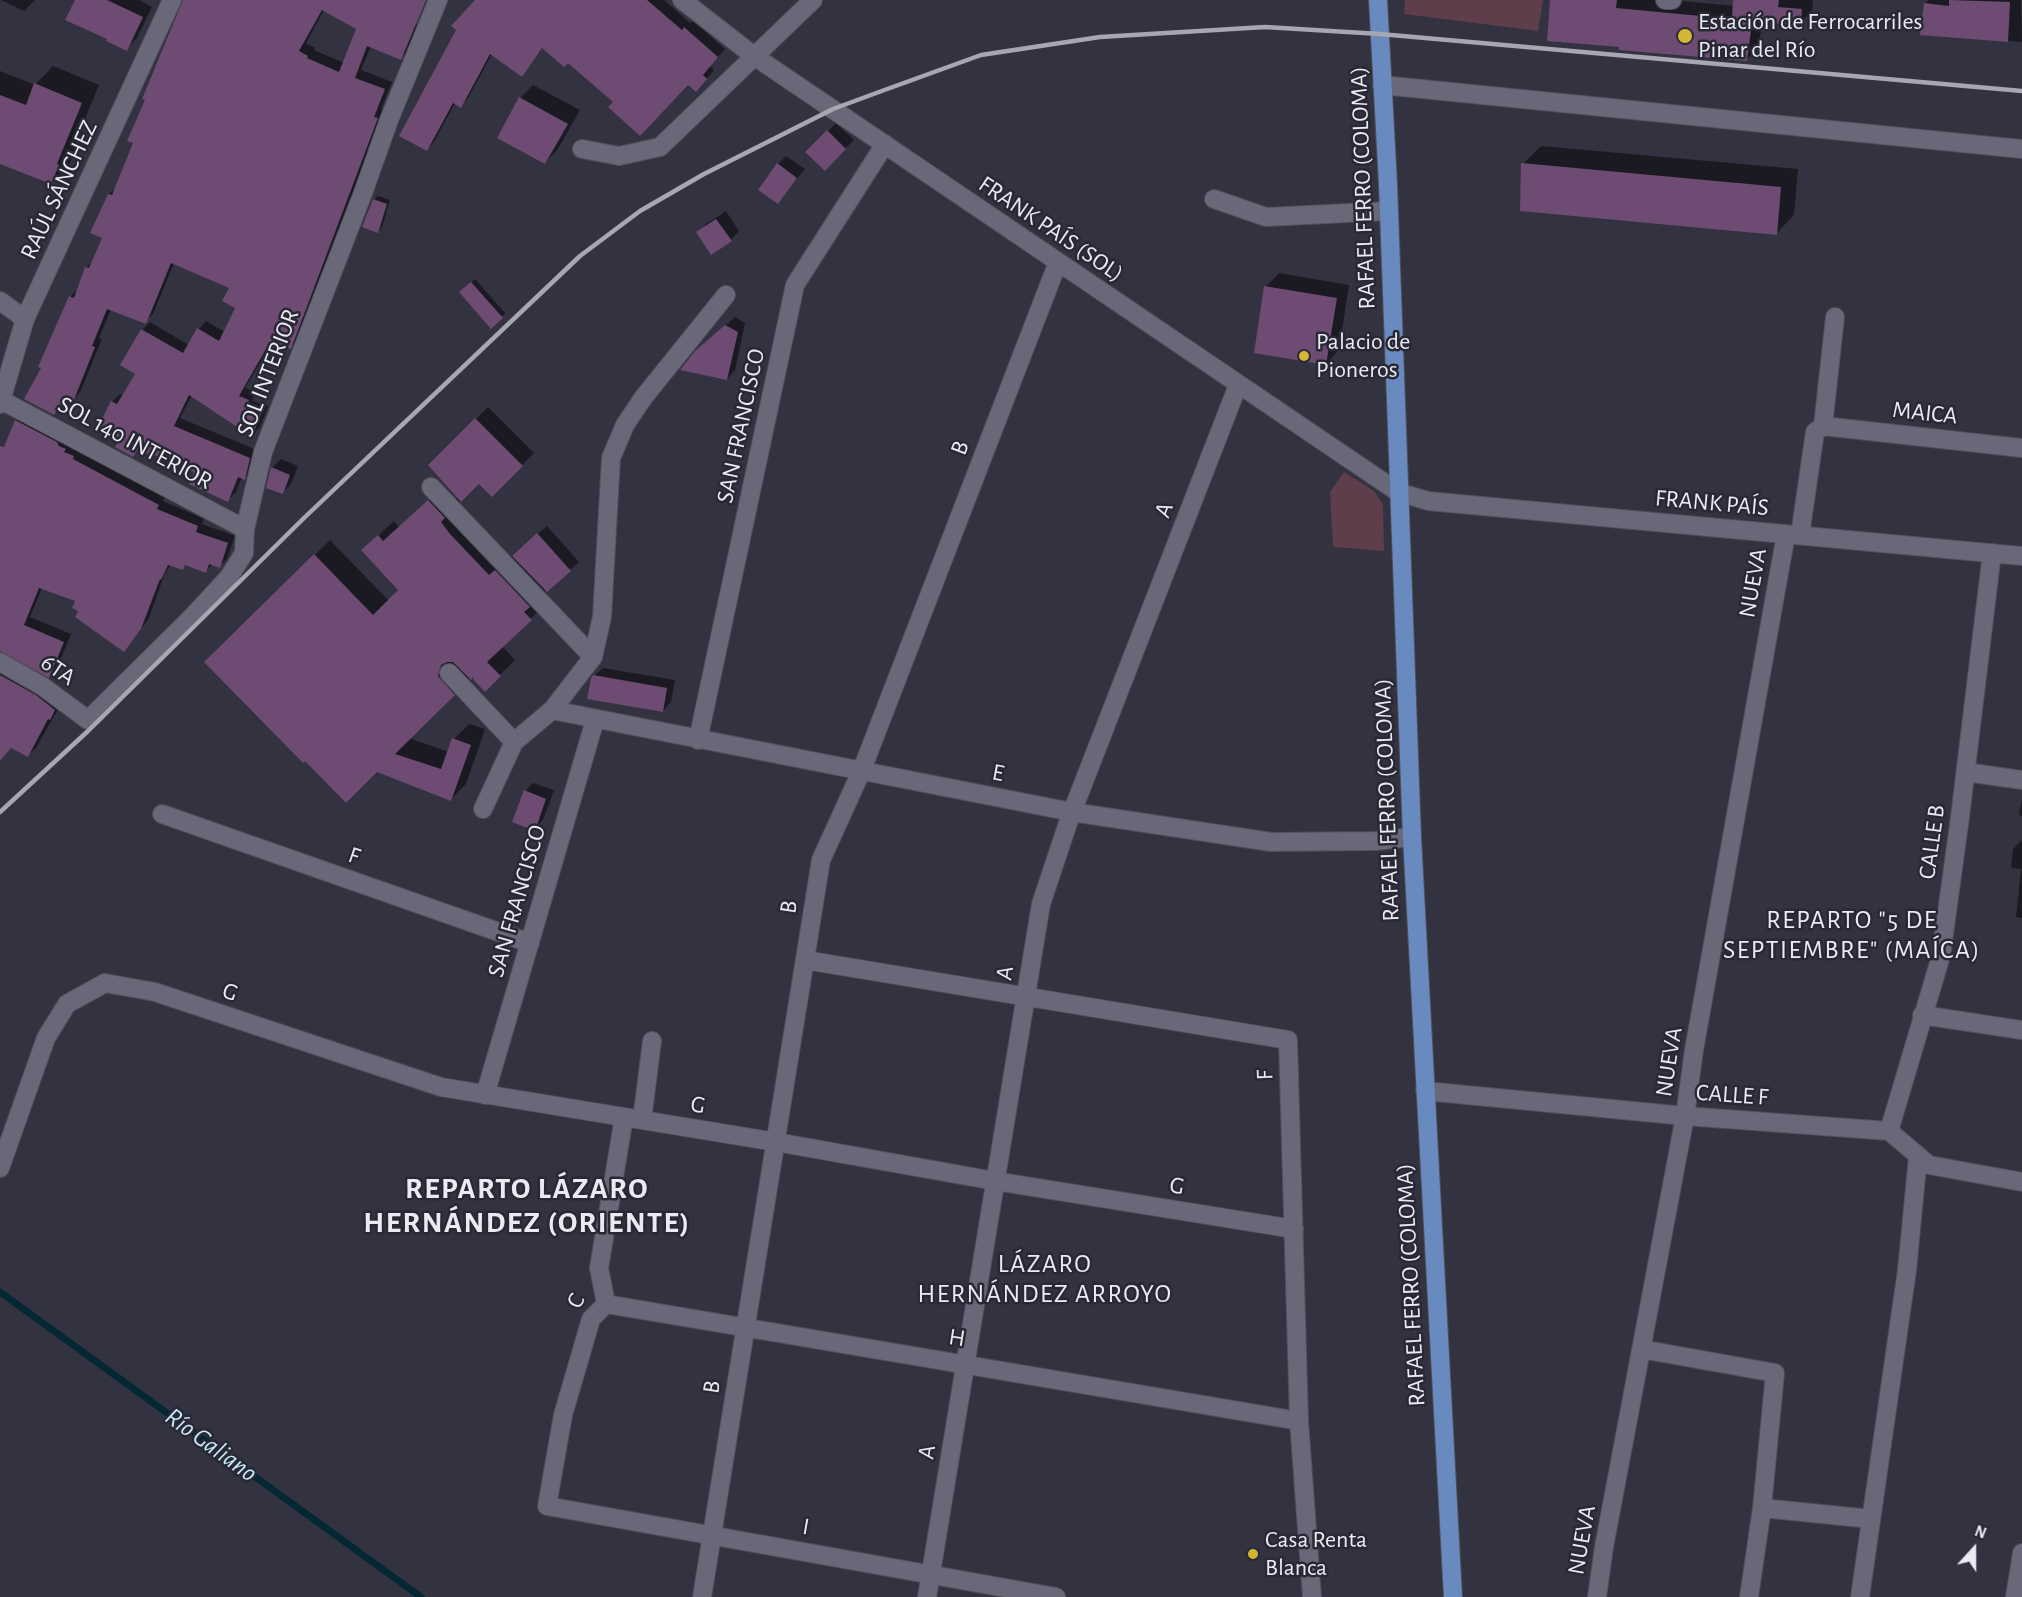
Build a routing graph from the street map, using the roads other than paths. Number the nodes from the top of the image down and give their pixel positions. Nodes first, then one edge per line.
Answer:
1 (172, 0) edge
2 (438, 0) edge
3 (682, 0) edge
4 (813, 0) edge
5 (1378, 0) edge
6 (1665, 0) edge
7 (1672, 0) edge
8 (754, 56) junction
9 (1383, 86) junction
10 (885, 144) junction
11 (582, 149) dead end
12 (2022, 149) edge
13 (1214, 199) dead end
14 (1389, 212) junction
15 (1058, 262) junction
16 (726, 295) dead end
17 (0, 301) edge
18 (1836, 317) dead end
19 (26, 320) junction
20 (1238, 385) junction
21 (1, 402) edge
22 (1823, 426) junction
23 (2022, 448) edge
24 (431, 487) dead end
25 (1398, 492) junction
26 (245, 529) junction
27 (1793, 535) junction
28 (1992, 553) junction
29 (2022, 556) edge
30 (593, 657) junction
31 (0, 662) edge
32 (449, 673) dead end
33 (552, 710) junction
34 (587, 718) junction
35 (88, 720) joint
36 (698, 740) junction
37 (514, 742) junction
38 (861, 772) junction
39 (1966, 772) junction
40 (2022, 780) edge
41 (483, 809) dead end
42 (1072, 812) junction
43 (162, 814) dead end
44 (1412, 837) junction
45 (530, 943) junction
46 (805, 960) junction
47 (1026, 997) junction
48 (1922, 1015) junction
49 (2022, 1030) edge
50 (652, 1041) dead end
51 (1425, 1091) junction
52 (485, 1095) junction
53 (1685, 1116) junction
54 (633, 1119) junction
55 (1889, 1131) junction
56 (776, 1142) junction
57 (1918, 1157) junction
58 (0, 1168) edge
59 (995, 1181) junction
60 (2022, 1182) edge
61 (1294, 1229) junction
62 (606, 1304) junction
63 (746, 1328) junction
64 (1641, 1349) junction
65 (966, 1363) junction
66 (1299, 1421) junction
67 (547, 1506) joint
68 (1762, 1508) junction
69 (1871, 1519) junction
70 (712, 1534) junction
71 (2022, 1553) edge
72 (931, 1574) junction
73 (702, 1597) edge
74 (927, 1597) edge
75 (1056, 1597) edge
76 (1312, 1597) edge
77 (1453, 1597) edge
78 (1597, 1597) edge
79 (1749, 1597) edge
80 (1860, 1597) edge
81 (2015, 1597) edge

1 - 19 street, RAÚL SÁNCHEZ
2 - 26 street, SOL INTERIOR
3 - 8 street, FRANK PAÍS (SOL)
4 - 8 street
5 - 9 main road, RAFAEL FERRO (COLOMA)
6 - 7 street
8 - 10 street, FRANK PAÍS (SOL)
8 - 11 street
9 - 12 street
9 - 14 main road, RAFAEL FERRO (COLOMA)
10 - 15 street, FRANK PAÍS (SOL)
10 - 36 street, SAN FRANCISCO
13 - 14 street
14 - 25 main road, RAFAEL FERRO (COLOMA)
15 - 20 street, FRANK PAÍS (SOL)
15 - 38 street, B
16 - 30 street
17 - 19 street
18 - 22 street, NUEVA
19 - 21 street, RAÚL SÁNCHEZ
20 - 25 street, FRANK PAÍS (SOL)
20 - 42 street, A
21 - 26 street, SOL 140 INTERIOR
22 - 23 street, MAICA
22 - 27 street, NUEVA
24 - 30 street
25 - 27 street, FRANK PAÍS
25 - 44 main road, RAFAEL FERRO (COLOMA)
26 - 35 street, SOL INTERIOR
27 - 28 street, FRANK PAÍS
27 - 53 street, NUEVA
28 - 29 street, FRANK PAÍS
28 - 39 street, CALLE B
30 - 33 street
31 - 35 street, 6TA
32 - 37 street
33 - 34 street, E
33 - 37 street
34 - 36 street, E
34 - 45 street, SAN FRANCISCO
36 - 38 street, E
37 - 41 street
38 - 42 street, E
38 - 46 street, B
39 - 40 street
39 - 48 street, CALLE B
42 - 44 street, E
42 - 47 street, A
43 - 45 street, F
44 - 51 main road, RAFAEL FERRO (COLOMA)
45 - 52 street, SAN FRANCISCO
46 - 47 street, F
46 - 56 street, B
47 - 59 street, A
47 - 61 street, F
48 - 49 street
48 - 55 street, CALLE B
50 - 54 street, C
51 - 53 street, CALLE F
51 - 77 main road, RAFAEL FERRO (COLOMA)
52 - 54 street, G
52 - 58 street, G
53 - 55 street, CALLE F
53 - 64 street, NUEVA
54 - 56 street, G
54 - 62 street, C
55 - 57 street
56 - 59 street, G
56 - 63 street, B
57 - 60 street
57 - 69 street
59 - 61 street, G
59 - 65 street, A
61 - 66 street, F
62 - 63 street, H
62 - 67 street, C
63 - 65 street, H
63 - 70 street, B
64 - 68 street
64 - 78 street, NUEVA
65 - 66 street, H
65 - 72 street, A
66 - 76 street, F
67 - 70 street, I
68 - 69 street
68 - 79 street
69 - 80 street
70 - 72 street, I
70 - 73 street, B
71 - 81 street
72 - 74 street, A
72 - 75 street, I

